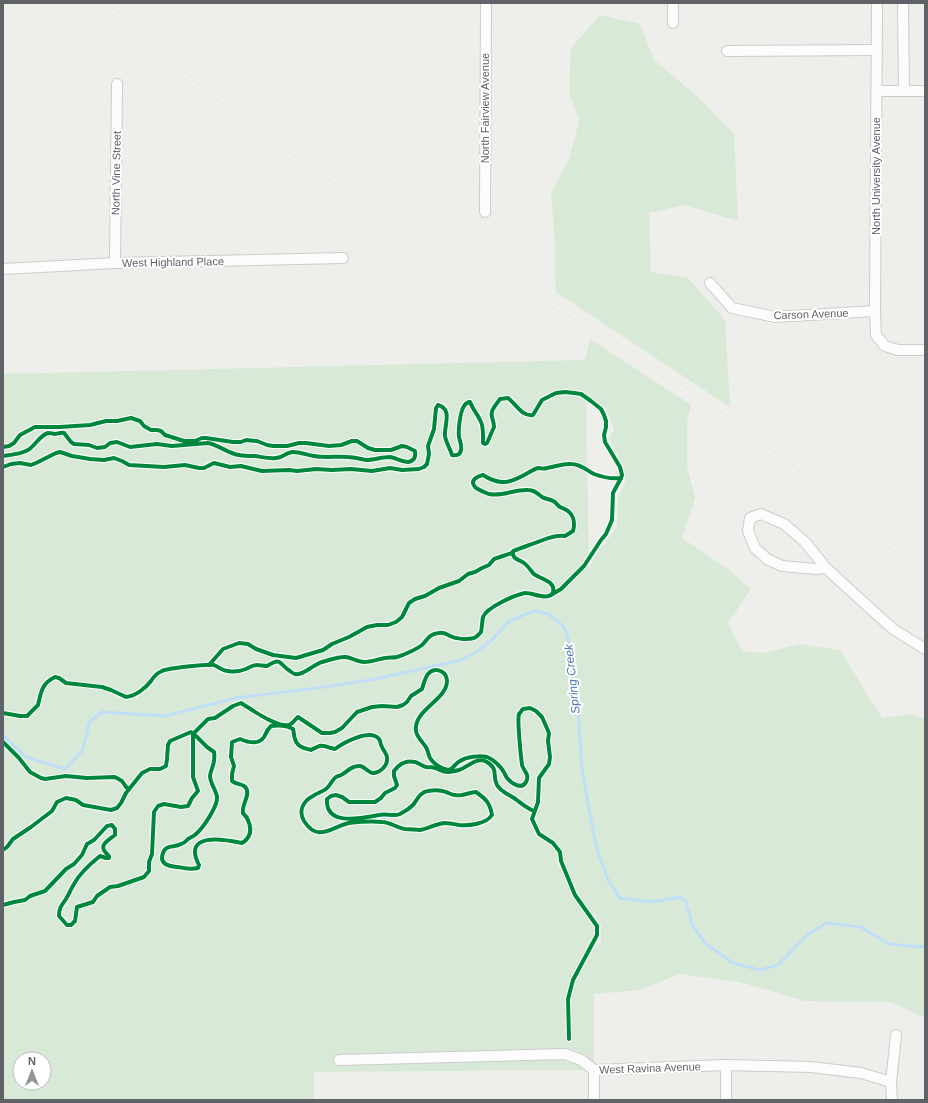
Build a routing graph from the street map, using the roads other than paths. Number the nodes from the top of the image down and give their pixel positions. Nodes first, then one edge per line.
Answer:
1 (486, 3) edge
2 (674, 3) edge
3 (877, 3) edge
4 (903, 3) edge
5 (673, 23) dead end
6 (877, 50) junction
7 (727, 51) dead end
8 (117, 84) dead end
9 (877, 91) junction
10 (904, 91) junction
11 (925, 91) edge
12 (485, 212) dead end
13 (343, 258) dead end
14 (115, 263) junction
15 (3, 269) edge
16 (710, 283) dead end
17 (875, 311) junction
18 (925, 350) edge
19 (826, 568) junction
20 (925, 649) edge
21 (896, 1035) dead end
22 (339, 1060) dead end
23 (726, 1065) junction
24 (594, 1070) junction
25 (891, 1082) junction
26 (594, 1100) edge
27 (726, 1100) edge
28 (892, 1100) edge

1 - 12 street, North Fairview Avenue
2 - 5 street
3 - 6 street, North University Avenue
4 - 10 street
6 - 7 street
6 - 9 street, North University Avenue
8 - 14 street, North Vine Street
9 - 10 street
9 - 17 street, North University Avenue
10 - 11 street
13 - 14 street, West Highland Place
14 - 15 street, West Highland Place
16 - 17 street, Carson Avenue
17 - 18 street, North University Avenue
19 - 19 street
19 - 20 street
21 - 25 street
22 - 24 street, West Ravina Avenue
23 - 24 street, West Ravina Avenue
23 - 25 street, West Ravina Avenue
23 - 27 street
24 - 26 street
25 - 28 street

